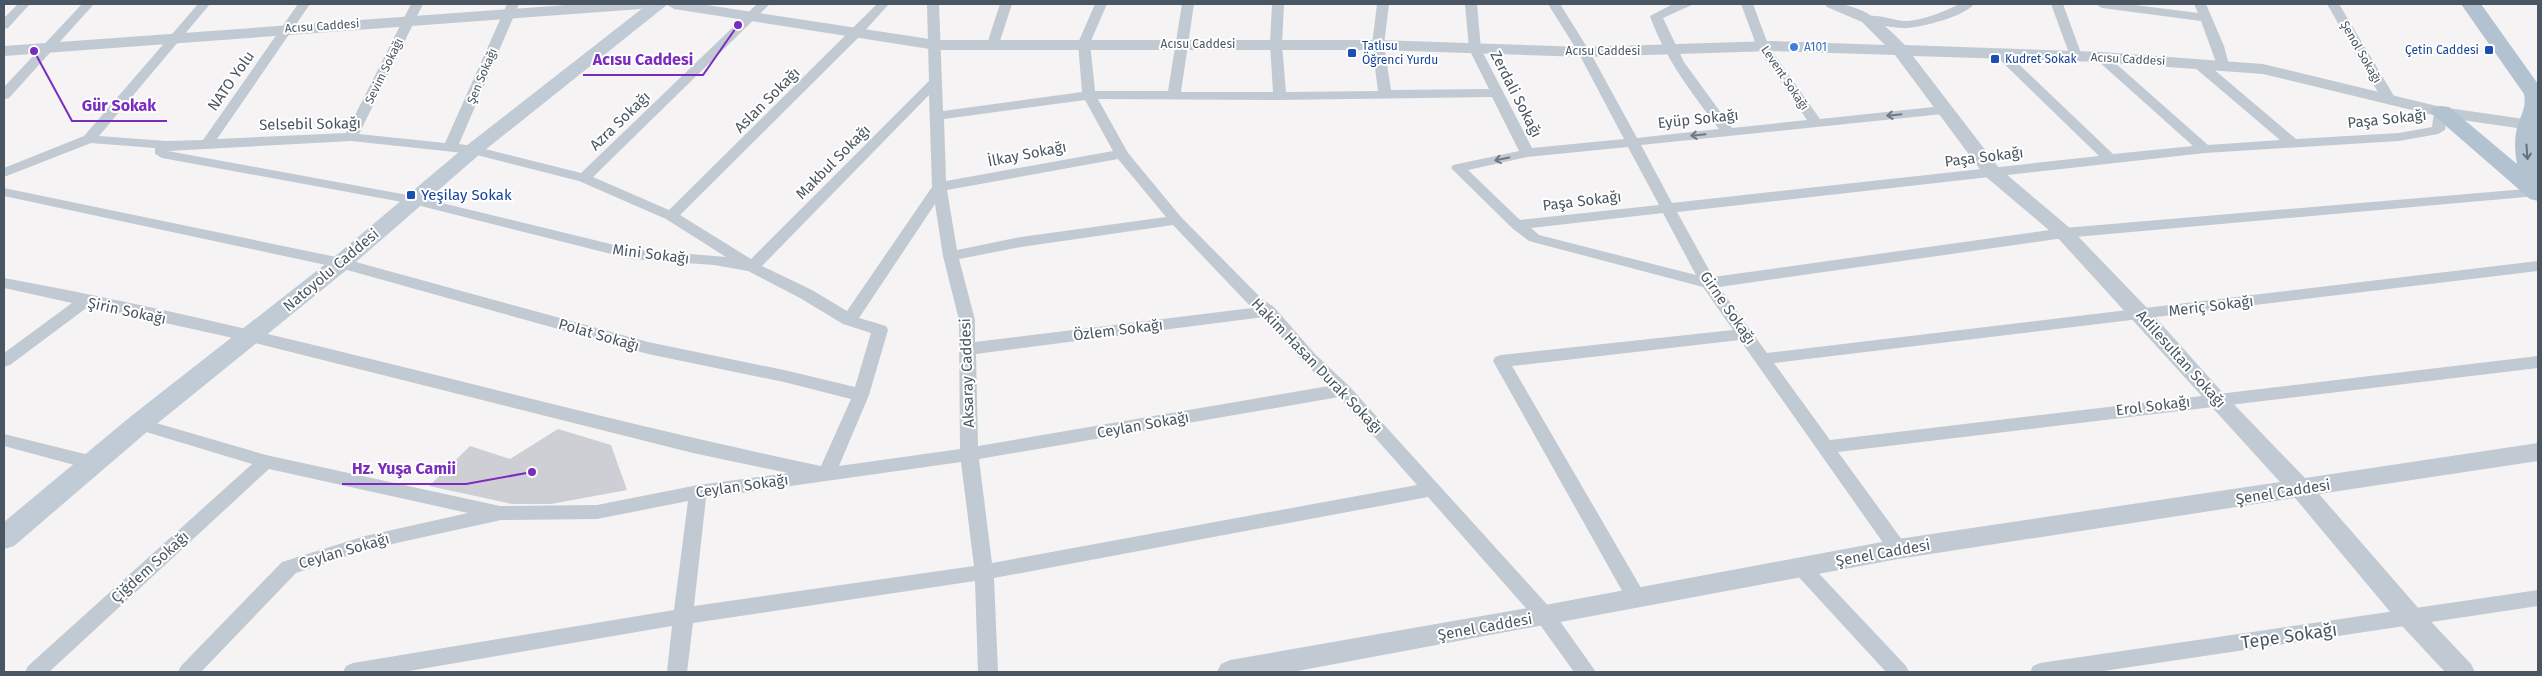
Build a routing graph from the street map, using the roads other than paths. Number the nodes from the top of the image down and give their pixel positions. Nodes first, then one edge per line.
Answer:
1 (24, 4) edge
2 (88, 4) edge
3 (204, 4) edge
4 (304, 4) edge
5 (417, 4) edge
6 (641, 4) edge
7 (659, 4) edge
8 (674, 4) edge
9 (764, 4) edge
10 (883, 4) edge
11 (933, 4) edge
12 (1006, 4) edge
13 (1101, 4) edge
14 (1188, 4) edge
15 (1278, 4) edge
16 (1383, 4) edge
17 (1471, 4) edge
18 (1554, 4) edge
19 (1688, 4) edge
20 (1746, 4) edge
21 (1833, 4) edge
22 (1968, 4) edge
23 (2057, 4) edge
24 (2102, 4) edge
25 (2200, 4) edge
26 (2333, 4) edge
27 (2471, 4) edge
28 (2489, 4) edge
29 (614, 5) edge
30 (511, 8) edge
31 (750, 17) junction
32 (2205, 18) junction
33 (409, 20) junction
34 (1868, 20) junction
35 (4, 25) edge
36 (287, 29) junction
37 (856, 33) junction
38 (176, 39) junction
39 (1084, 43) junction
40 (1182, 43) junction
41 (993, 44) junction
42 (1276, 44) junction
43 (936, 45) junction
44 (1378, 45) junction
45 (1763, 47) junction
46 (44, 48) junction
47 (1475, 49) junction
48 (1899, 49) junction
49 (4, 51) edge
50 (1671, 51) junction
51 (1584, 52) junction
52 (2001, 54) junction
53 (2076, 56) junction
54 (2101, 57) junction
55 (2199, 64) junction
56 (2223, 65) junction
57 (2538, 72) edge
58 (936, 81) junction
59 (1385, 93) junction
60 (1495, 93) junction
61 (4, 95) edge
62 (1089, 95) junction
63 (1174, 96) junction
64 (1280, 96) junction
65 (2390, 101) junction
66 (1943, 110) junction
67 (2441, 112) junction
68 (937, 116) junction
69 (1816, 123) junction
70 (2534, 125) edge
71 (1728, 132) junction
72 (351, 137) junction
73 (89, 139) junction
74 (1634, 142) junction
75 (207, 144) junction
76 (2294, 144) junction
77 (166, 145) junction
78 (450, 148) junction
79 (473, 150) junction
80 (2206, 150) junction
81 (1527, 153) junction
82 (1121, 154) junction
83 (2110, 159) junction
84 (1992, 172) junction
85 (4, 173) edge
86 (584, 178) junction
87 (939, 187) junction
88 (4, 192) edge
89 (2538, 193) edge
90 (413, 200) junction
91 (1668, 208) junction
92 (671, 216) junction
93 (1176, 220) junction
94 (1517, 225) junction
95 (2064, 233) junction
96 (951, 256) junction
97 (341, 262) junction
98 (2538, 266) edge
99 (752, 267) junction
100 (1708, 282) junction
101 (4, 284) edge
102 (84, 302) junction
103 (1268, 311) junction
104 (2141, 314) junction
105 (848, 320) junction
106 (1746, 334) junction
107 (251, 336) junction
108 (968, 349) junction
109 (1764, 359) junction
110 (4, 361) edge
111 (2538, 362) edge
112 (1343, 390) junction
113 (861, 395) junction
114 (2215, 398) junction
115 (139, 424) junction
116 (4, 440) edge
117 (1827, 447) junction
118 (2538, 452) edge
119 (969, 454) junction
120 (266, 462) junction
121 (93, 463) junction
122 (826, 474) junction
123 (1432, 489) junction
124 (2301, 489) junction
125 (698, 492) junction
126 (501, 513) junction
127 (4, 538) edge
128 (1898, 549) junction
129 (1802, 568) junction
130 (984, 572) junction
131 (2538, 598) edge
132 (1636, 599) junction
133 (684, 616) junction
134 (1545, 616) junction
135 (2411, 618) junction
136 (35, 672) edge
137 (188, 672) edge
138 (353, 672) edge
139 (677, 672) edge
140 (988, 672) edge
141 (1230, 672) edge
142 (1586, 672) edge
143 (1899, 672) edge
144 (2040, 672) edge
145 (2462, 672) edge

1 - 35 street
2 - 46 street
3 - 38 street
4 - 36 street, NATO Yolu
5 - 33 street, Sevim Sokağı
6 - 29 street, Acısu Caddesi
7 - 79 main road, Natoyolu Caddesi
8 - 31 street, Acısu Caddesi
9 - 31 street, Azra Sokağı
10 - 37 street, Aslan Sokağı
11 - 43 street, Aksaray Caddesi
12 - 41 street
13 - 39 street
14 - 40 street
15 - 42 street
16 - 44 street
17 - 47 street, Zerdali Sokağı
18 - 51 street, Girne Sokağı
19 - 50 street
20 - 45 street, Levent Sokağı
21 - 34 street, Adilesultan Sokağı
22 - 34 street
23 - 53 street
24 - 32 street
25 - 32 street
26 - 65 street, Şenol Sokağı
27 - 70 main road
28 - 57 main road
29 - 30 street, Acısu Caddesi
30 - 33 street, Acısu Caddesi
30 - 78 street, Şen Sokağı
31 - 37 street, Acısu Caddesi
31 - 86 street, Azra Sokağı
32 - 56 street
33 - 36 street, Acısu Caddesi
33 - 72 street, Sevim Sokağı
34 - 48 street, Adilesultan Sokağı
36 - 38 street, Acısu Caddesi
36 - 75 street, NATO Yolu
37 - 43 street, Acısu Caddesi
37 - 92 street, Aslan Sokağı
38 - 46 street, Acısu Caddesi
38 - 73 street
39 - 40 street, Acısu Caddesi
39 - 41 street, Acısu Caddesi
39 - 62 street, Hakim Hasan Durak Sokağı
40 - 42 street, Acısu Caddesi
40 - 63 street
41 - 43 street, Acısu Caddesi
42 - 44 street, Acısu Caddesi
42 - 64 street
43 - 58 street, Aksaray Caddesi
44 - 47 street, Acısu Caddesi
44 - 59 street
45 - 48 street, Acısu Caddesi
45 - 50 street, Acısu Caddesi
45 - 69 street, Levent Sokağı
46 - 49 street, Acısu Caddesi
46 - 61 street
47 - 51 street, Acısu Caddesi
47 - 60 street, Zerdali Sokağı
48 - 52 street, Acısu Caddesi
48 - 66 street, Adilesultan Sokağı
50 - 51 street, Acısu Caddesi
50 - 71 street
51 - 74 street, Girne Sokağı
52 - 53 street, Acısu Caddesi
52 - 83 street
53 - 54 street, Acısu Caddesi
54 - 55 street, Acısu Caddesi
54 - 80 street
55 - 56 street, Acısu Caddesi
55 - 76 street
56 - 65 street, Acısu Caddesi
58 - 68 street, Aksaray Caddesi
58 - 99 street, Makbul Sokağı
59 - 60 street
59 - 64 street
60 - 81 street, Zerdali Sokağı
62 - 63 street
62 - 68 street
62 - 82 street, Hakim Hasan Durak Sokağı
63 - 64 street
65 - 67 street, Acısu Caddesi
66 -> 69 street, Eyüp Sokağı
66 - 84 street, Adilesultan Sokağı
67 - 70 street, Acısu Caddesi
67 - 76 street, Paşa Sokağı
67 - 89 main road
68 - 87 street, Aksaray Caddesi
69 - 71 street, Eyüp Sokağı
70 -> 89 main road
71 -> 74 street, Eyüp Sokağı
72 - 75 street, Selsebil Sokağı
72 - 78 street, Selsebil Sokağı
73 - 77 street
73 - 85 street
74 - 81 street, Eyüp Sokağı
74 - 91 street, Girne Sokağı
75 - 77 street
76 - 80 street, Paşa Sokağı
77 - 90 street
78 - 79 street, Selsebil Sokağı
79 - 86 street
79 - 90 main road, Natoyolu Caddesi
80 - 83 street, Paşa Sokağı
81 -> 94 street, Eyüp Sokağı
82 - 87 street, İlkay Sokağı
82 - 93 street, Hakim Hasan Durak Sokağı
83 - 84 street, Paşa Sokağı
84 - 91 street, Paşa Sokağı
84 - 95 street, Adilesultan Sokağı
86 - 92 street
87 - 96 street, Aksaray Caddesi
87 - 105 street
88 - 97 street
89 - 95 street
90 - 97 main road, Natoyolu Caddesi
90 - 99 street, Mini Sokağı
91 - 94 street, Paşa Sokağı
91 - 100 street, Girne Sokağı
92 - 99 street
93 - 96 street
93 - 103 street, Hakim Hasan Durak Sokağı
94 - 100 street
95 - 100 street
95 - 104 street, Adilesultan Sokağı
96 - 108 street, Aksaray Caddesi
97 - 107 main road, Natoyolu Caddesi
97 - 113 street, Polat Sokağı
98 - 104 street, Meriç Sokağı
99 - 105 street, Mini Sokağı
100 - 106 street, Girne Sokağı
101 - 102 street, Şirin Sokağı
102 - 107 street, Şirin Sokağı
102 - 110 street
103 - 108 street, Özlem Sokağı
103 - 112 street, Hakim Hasan Durak Sokağı
104 - 109 street, Meriç Sokağı
104 - 114 street, Adilesultan Sokağı
105 - 113 street, Mini Sokağı
106 - 109 street, Girne Sokağı
106 - 132 street
107 - 115 main road, Natoyolu Caddesi
107 - 122 street, Şirin Sokağı
108 - 119 street, Aksaray Caddesi
109 - 117 street, Girne Sokağı
111 - 114 street, Erol Sokağı
112 - 119 street, Ceylan Sokağı
112 - 123 street, Hakim Hasan Durak Sokağı
113 - 122 street
114 - 117 street, Erol Sokağı
114 - 124 street, Adilesultan Sokağı
115 - 120 street
115 - 121 main road, Natoyolu Caddesi
116 - 121 street
117 - 128 street, Girne Sokağı
118 - 124 street, Şenel Caddesi
119 - 122 street, Ceylan Sokağı
119 - 130 street, Aksaray Caddesi
120 - 126 street
120 - 136 street, Çiğdem Sokağı
121 - 127 main road, Natoyolu Caddesi
122 - 125 street, Ceylan Sokağı
123 - 130 street
123 - 134 street, Hakim Hasan Durak Sokağı
124 - 128 street, Şenel Caddesi
124 - 135 street, Adilesultan Sokağı
125 - 126 street, Ceylan Sokağı
125 - 133 street
126 - 137 street, Ceylan Sokağı
128 - 129 street, Şenel Caddesi
129 - 132 street, Şenel Caddesi
129 - 143 street
130 - 133 street
130 - 140 street, Aksaray Caddesi
131 - 135 street, Tepe Sokağı
132 - 134 street, Şenel Caddesi
133 - 138 street
133 - 139 street
134 - 141 street, Şenel Caddesi
134 - 142 street, Hakim Hasan Durak Sokağı
135 - 144 street, Tepe Sokağı
135 - 145 street, Adilesultan Sokağı

